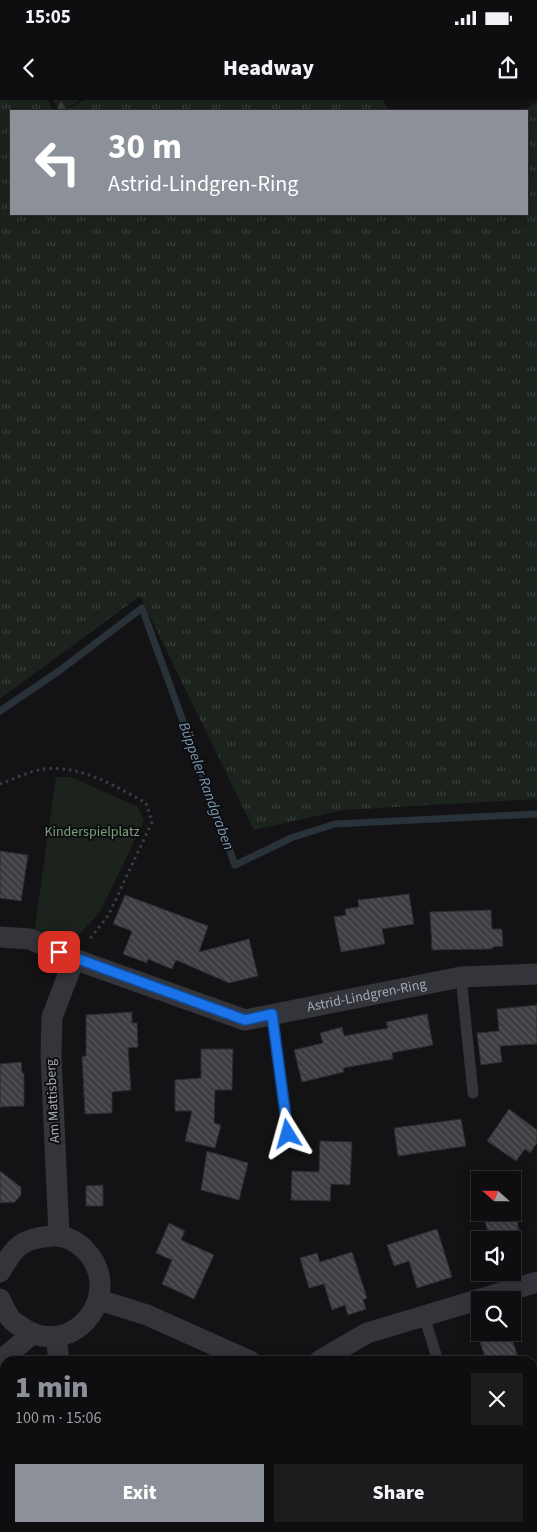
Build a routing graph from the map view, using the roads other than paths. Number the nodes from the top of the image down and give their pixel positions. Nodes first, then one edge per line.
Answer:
1 (0, 937) edge
2 (72, 964) junction
3 (537, 974) edge
4 (461, 977) junction
5 (272, 1014) junction
6 (473, 1093) dead end
7 (288, 1134) dead end
8 (59, 1235) junction
9 (0, 1272) edge
10 (537, 1282) edge
11 (0, 1299) edge
12 (99, 1300) junction
13 (424, 1316) junction
14 (32, 1334) junction
15 (56, 1337) junction
16 (5, 1356) edge
17 (58, 1356) edge
18 (239, 1356) edge
19 (328, 1356) edge
20 (436, 1356) edge

1 - 2 street, Astrid-Lindgren-Ring
2 - 5 street, Astrid-Lindgren-Ring
2 - 8 street, Am Mattisberg
3 - 4 street, Astrid-Lindgren-Ring
4 - 5 street, Astrid-Lindgren-Ring
4 - 6 lane
5 - 7 lane
8 - 9 street
8 - 12 street
10 - 13 street
11 - 14 street
12 - 15 street
12 - 18 street
13 - 19 street
13 - 20 lane
14 - 15 street
14 - 16 street
15 - 17 street

